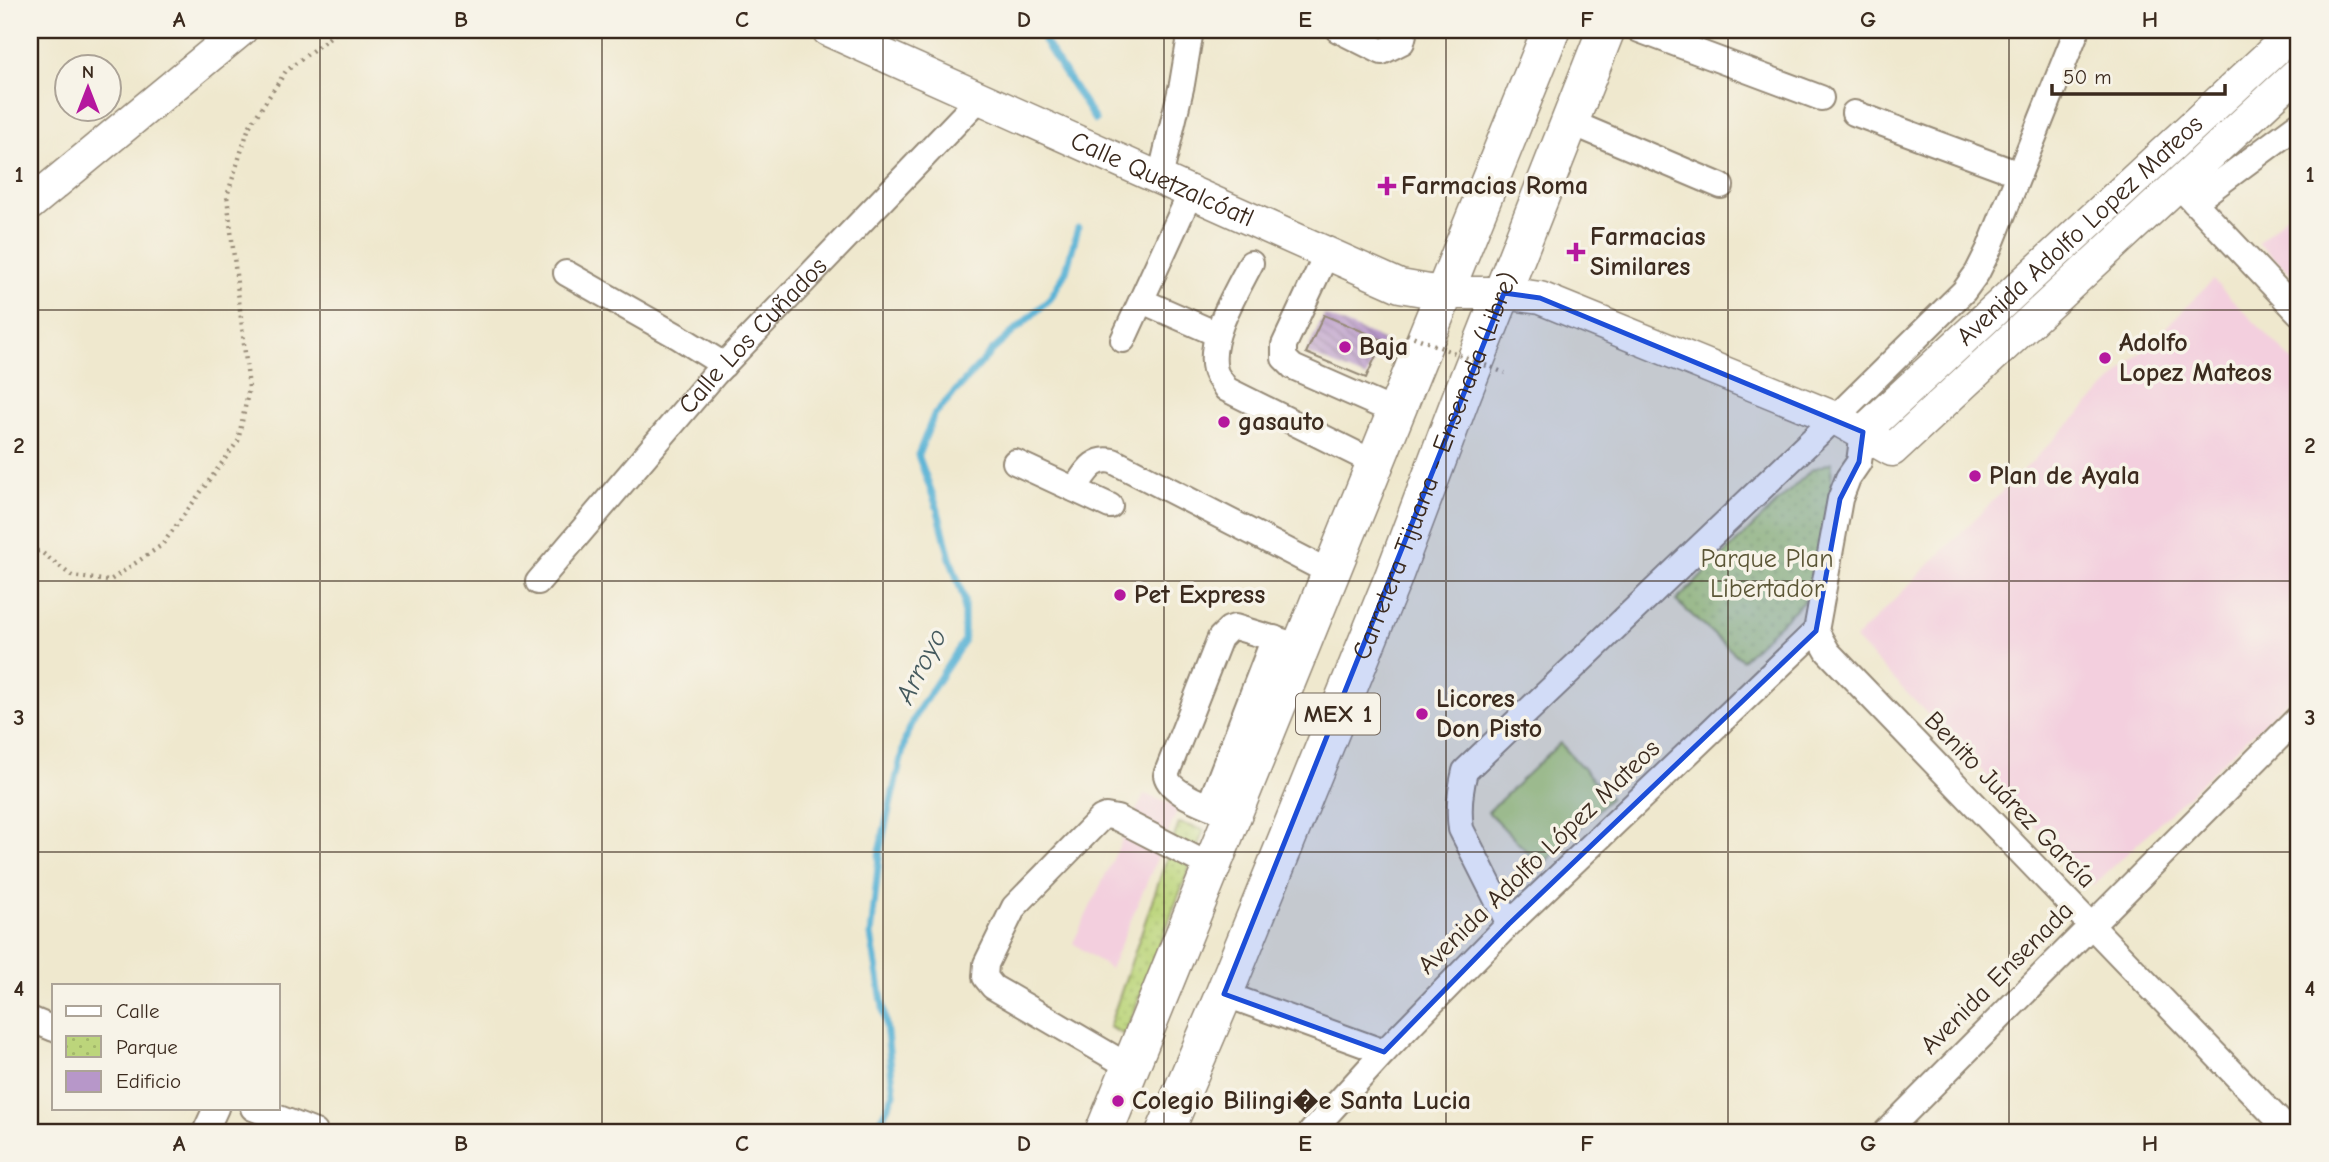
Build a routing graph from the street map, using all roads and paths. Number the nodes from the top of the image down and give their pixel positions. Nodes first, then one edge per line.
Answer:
1 (241, 30) edge
2 (339, 30) edge
3 (828, 30) edge
4 (1191, 30) edge
5 (1339, 30) edge
6 (1405, 30) edge
7 (1550, 30) edge
8 (1606, 30) edge
9 (1639, 30) edge
10 (2077, 30) edge
11 (2296, 30) edge
12 (2299, 72) edge
13 (980, 98) junction
14 (1821, 98) dead end
15 (1854, 113) dead end
16 (1570, 122) junction
17 (2299, 124) edge
18 (2019, 174) junction
19 (1160, 178) junction
20 (1721, 186) dead end
21 (1191, 192) junction
22 (2186, 193) junction
23 (30, 204) edge
24 (1327, 253) junction
25 (1251, 263) dead end
26 (566, 273) dead end
27 (1441, 293) junction
28 (1504, 293) junction
29 (1142, 301) junction
30 (2299, 313) edge
31 (1217, 334) junction
32 (1407, 334) dead end
33 (1124, 341) dead end
34 (724, 365) junction
35 (1505, 373) dead end
36 (1395, 412) junction
37 (1835, 418) junction
38 (1861, 447) junction
39 (1015, 462) dead end
40 (1375, 463) junction
41 (1074, 489) junction
42 (1110, 506) dead end
43 (30, 552) edge
44 (1331, 573) junction
45 (538, 582) dead end
46 (1816, 631) junction
47 (1288, 643) junction
48 (2299, 718) edge
49 (1221, 811) junction
50 (1212, 867) junction
51 (1508, 924) junction
52 (2090, 926) junction
53 (1224, 994) junction
54 (30, 1019) edge
55 (52, 1028) edge
56 (1384, 1052) junction
57 (1130, 1067) junction
58 (215, 1110) edge
59 (258, 1110) edge
60 (205, 1132) edge
61 (315, 1132) edge
62 (1104, 1132) edge
63 (1165, 1132) edge
64 (1311, 1132) edge
65 (1886, 1132) edge
66 (2290, 1132) edge

1 - 23 main road
2 - 43 path
3 - 13 main road, Calle Quetzalcóatl
4 - 19 street
5 - 6 street
7 - 27 highway, MEX 1
8 - 16 highway, Carretera Tijuana - Ensenada (Libre) / MEX 1
9 - 14 street
10 - 18 street
11 - 38 main road, Avenida Adolfo Lopez Mateos
12 - 22 main road, Avenida Adolfo Lopez Mateos
13 - 19 main road, Calle Quetzalcóatl
13 - 34 street, Calle Los Cuñados
15 - 18 street
16 - 20 street
16 - 28 highway, Carretera Tijuana - Ensenada (Libre) / MEX 1
17 - 22 street
18 - 37 street
19 - 21 main road, Calle Quetzalcóatl
21 - 24 main road, Calle Quetzalcóatl
21 - 29 street
22 - 30 street
22 - 38 main road, Avenida Adolfo Lopez Mateos
24 - 27 main road, Calle Quetzalcóatl
24 - 36 street
25 - 31 street
26 - 34 street
27 - 28 main road, Calle Quetzalcóatl
27 - 36 highway, MEX 1
28 - 37 main road
28 - 53 highway, Carretera Tijuana - Ensenada (Libre) / MEX 1
29 - 31 street
29 - 33 street
31 - 40 street
32 - 35 path, bridge
34 - 45 street, Calle Los Cuñados
36 - 40 highway, MEX 1
37 - 38 main road
37 - 51 street
38 - 46 street
39 - 41 street
40 - 44 highway, MEX 1
41 - 42 street
41 - 44 street
44 - 47 highway, MEX 1
46 - 51 street, Avenida Adolfo López Mateos
46 - 52 street, Benito Juárez García
47 - 49 highway, MEX 1
47 - 49 street
48 - 52 street, Avenida Ensenada
49 - 50 highway, MEX 1
50 - 57 highway, MEX 1
50 - 57 street
51 - 56 street, Avenida Adolfo López Mateos
52 - 65 street, Avenida Ensenada
52 - 66 street, Benito Juárez García
53 - 56 street
53 - 63 highway, Carretera Tijuana - Ensenada (Libre) / MEX 1
54 - 55 street
56 - 64 street, Avenida Adolfo López Mateos
57 - 62 highway, MEX 1
58 - 60 street
59 - 61 street

